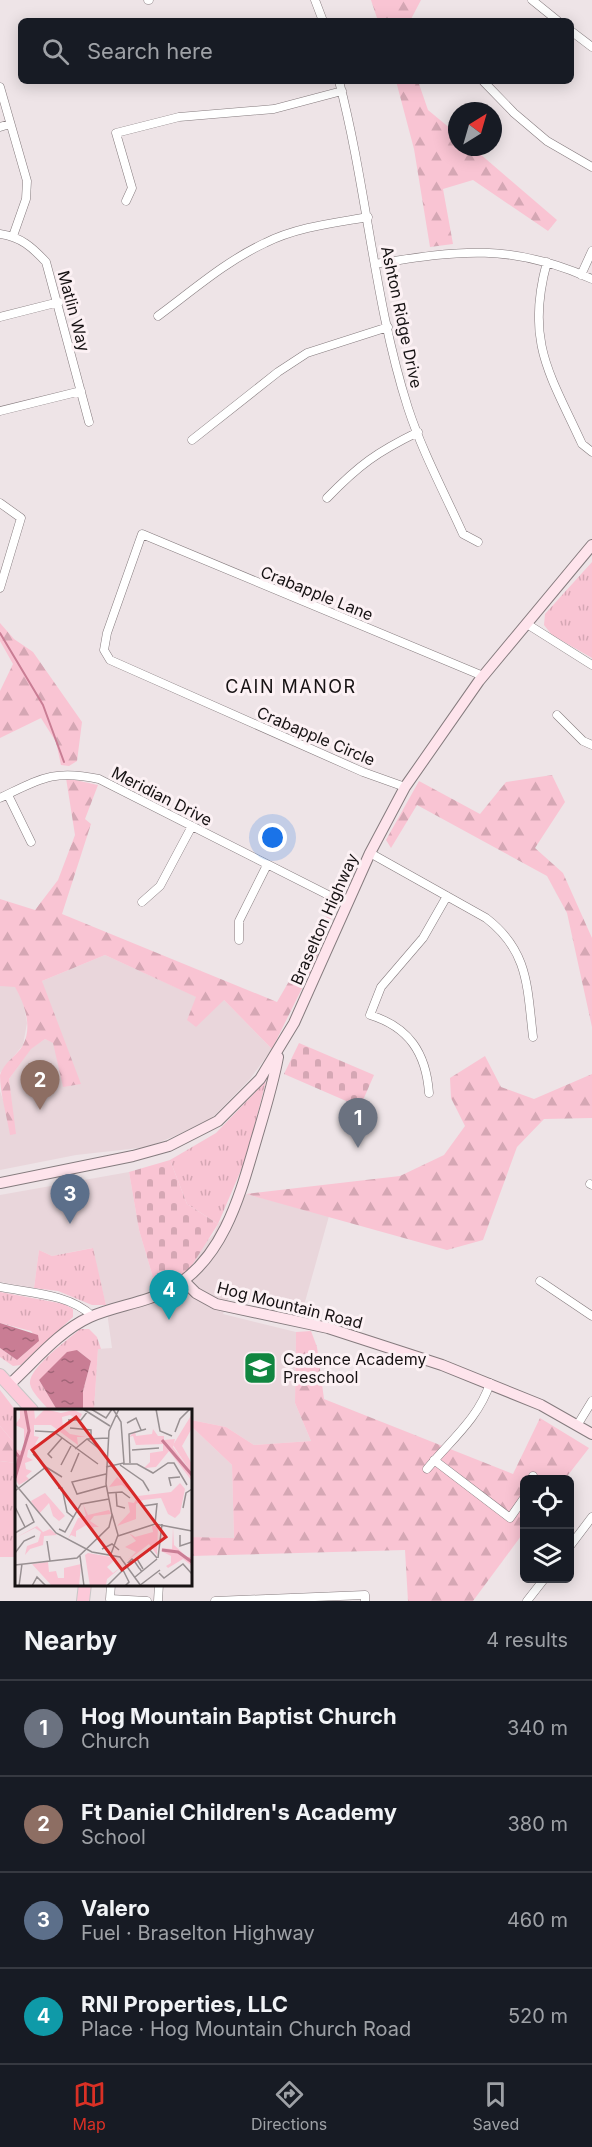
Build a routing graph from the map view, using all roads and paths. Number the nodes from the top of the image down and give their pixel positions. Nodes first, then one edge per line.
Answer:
1 (315, 0) edge
2 (532, 0) edge
3 (322, 18) edge
4 (554, 18) edge
5 (574, 33) edge
6 (592, 47) edge
7 (340, 84) edge
8 (486, 84) edge
9 (0, 87) edge
10 (342, 91) junction
11 (10, 124) junction
12 (0, 127) edge
13 (592, 167) edge
14 (126, 201) dead end
15 (368, 217) junction
16 (0, 234) edge
17 (13, 236) junction
18 (592, 251) edge
19 (547, 262) junction
20 (375, 264) junction
21 (581, 275) junction
22 (592, 279) edge
23 (59, 302) junction
24 (0, 316) edge
25 (158, 316) dead end
26 (388, 327) junction
27 (81, 391) junction
28 (0, 411) edge
29 (88, 422) dead end
30 (418, 432) junction
31 (192, 440) dead end
32 (592, 452) edge
33 (327, 498) dead end
34 (0, 503) edge
35 (141, 534) joint
36 (478, 542) dead end
37 (592, 545) edge
38 (0, 588) edge
39 (527, 624) junction
40 (592, 665) edge
41 (483, 676) junction
42 (556, 715) dead end
43 (592, 745) edge
44 (405, 787) junction
45 (4, 796) edge
46 (192, 826) junction
47 (31, 843) dead end
48 (370, 853) junction
49 (267, 865) junction
50 (447, 896) junction
51 (142, 903) dead end
52 (346, 904) junction
53 (239, 940) dead end
54 (533, 1037) dead end
55 (278, 1053) junction
56 (429, 1093) dead end
57 (0, 1182) edge
58 (184, 1281) junction
59 (540, 1281) dead end
60 (0, 1287) edge
61 (92, 1316) junction
62 (592, 1316) edge
63 (0, 1375) edge
64 (490, 1383) junction
65 (10, 1384) junction
66 (592, 1401) edge
67 (31, 1409) edge
68 (578, 1424) junction
69 (592, 1434) edge
70 (434, 1460) junction
71 (427, 1469) dead end
72 (520, 1505) edge
73 (592, 1517) edge
74 (574, 1541) edge
75 (541, 1583) edge
76 (85, 1586) edge
77 (111, 1586) edge
78 (159, 1586) edge
79 (326, 1598) edge
80 (286, 1599) edge
81 (128, 1600) edge
82 (244, 1600) edge
83 (83, 1601) edge
84 (147, 1601) edge
85 (158, 1601) edge
86 (215, 1601) edge
87 (365, 1601) edge
88 (527, 1601) edge

1 - 3 street
2 - 4 street
5 - 6 street
7 - 10 street, Ashton Ridge Drive
8 - 13 street
9 - 11 street
10 - 14 street
10 - 15 street, Ashton Ridge Drive
11 - 12 street
11 - 17 street
15 - 20 street, Ashton Ridge Drive
15 - 25 street
16 - 17 street, Matlin Way
17 - 23 street, Matlin Way
18 - 21 street
19 - 20 street
19 - 21 street
19 - 32 street
20 - 26 street, Ashton Ridge Drive
21 - 22 street
23 - 24 street
23 - 27 street, Matlin Way
26 - 30 street, Ashton Ridge Drive
26 - 31 street
27 - 28 street
27 - 29 street, Matlin Way
30 - 33 street
30 - 36 street, Ashton Ridge Drive
34 - 38 street
35 - 41 street, Crabapple Lane
35 - 44 street, Crabapple Circle
37 - 39 main road, Braselton Highway
39 - 40 street
39 - 41 main road, Braselton Highway
41 - 44 main road, Braselton Highway
42 - 43 street
44 - 48 main road, Braselton Highway
45 - 46 street, Meridian Drive
45 - 47 street, Meridian Drive
46 - 49 street, Meridian Drive
46 - 51 street
48 - 50 street
48 - 52 main road, Braselton Highway
49 - 52 street, Meridian Drive
49 - 53 street
50 - 54 street
50 - 56 street
52 - 55 main road, Braselton Highway
55 - 57 main road, Braselton Highway
55 - 58 main road
58 - 61 main road
58 - 64 main road, Hog Mountain Road
59 - 62 street
60 - 61 street
61 - 65 main road
63 - 65 main road
64 - 68 main road, Hog Mountain Road
64 - 70 street
65 - 67 main road
66 - 68 street
68 - 69 main road, Hog Mountain Road
70 - 71 street
70 - 72 street
73 - 74 street
75 - 88 street
76 - 83 main road
77 - 81 street
78 - 85 street
79 - 80 street
79 - 87 street
80 - 82 street
81 - 84 street
82 - 86 street

